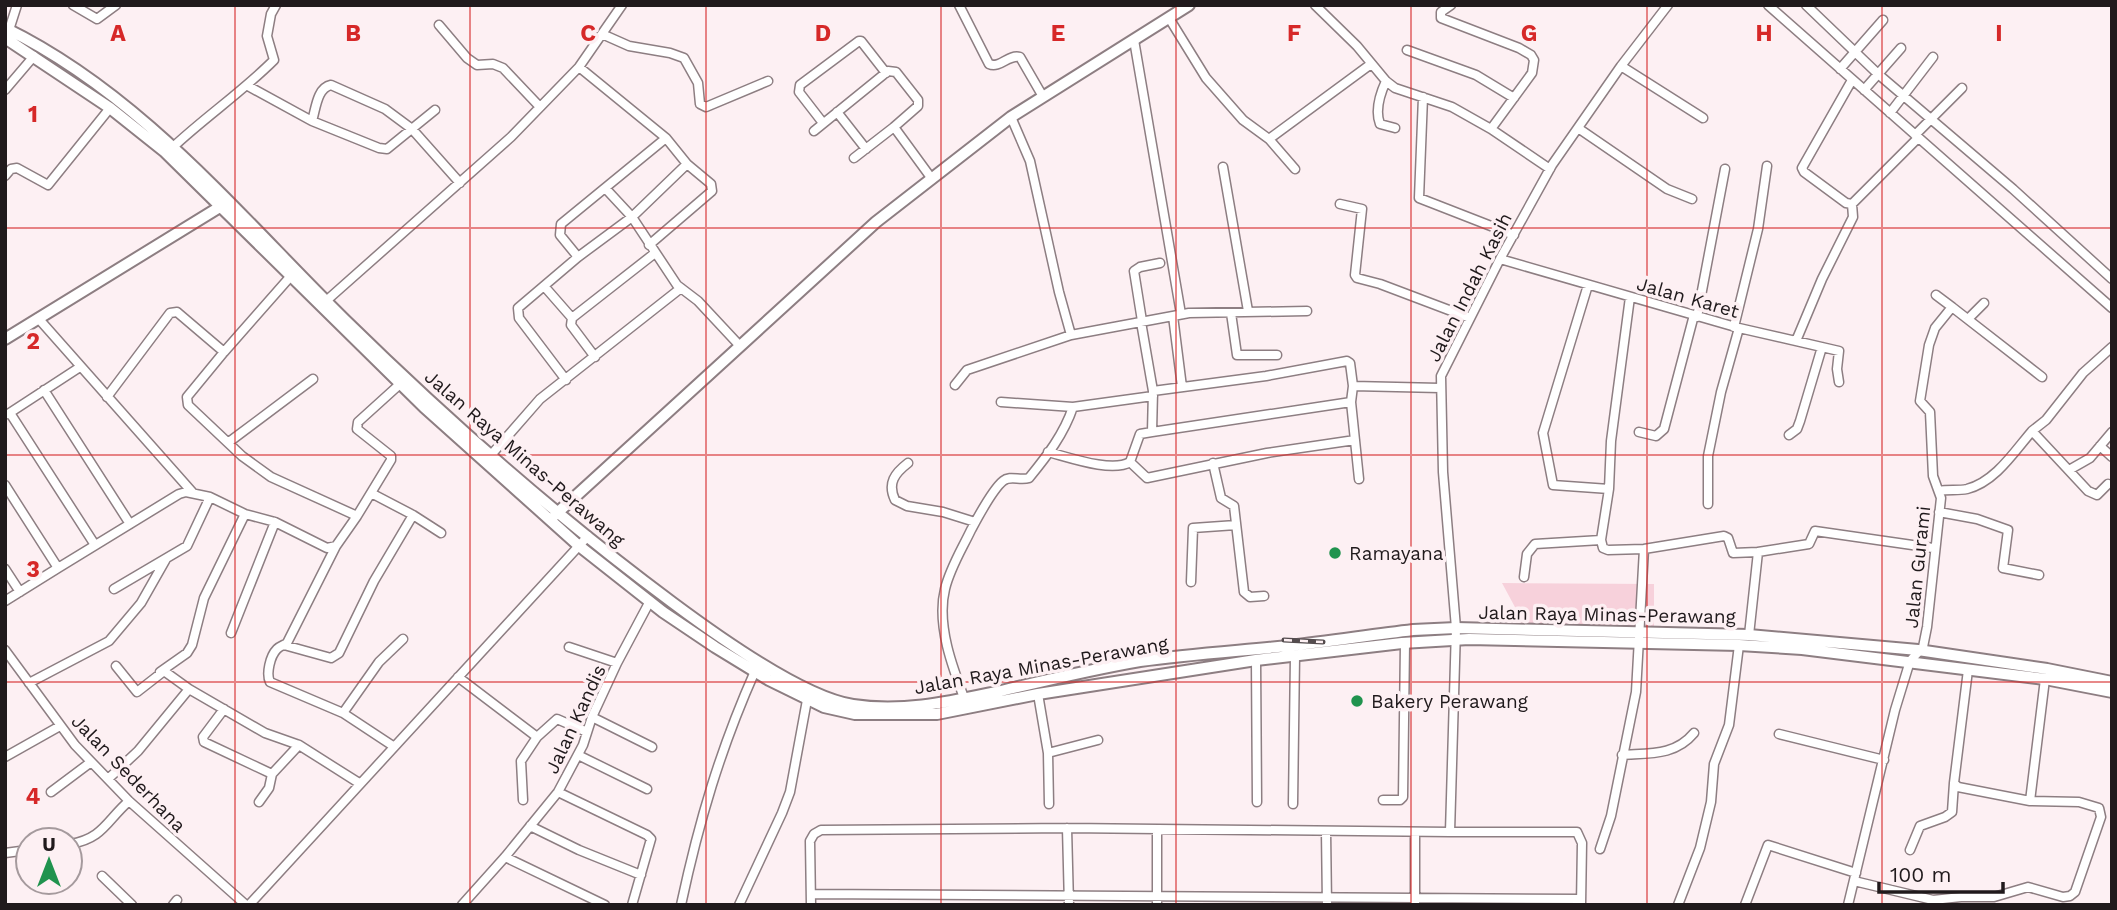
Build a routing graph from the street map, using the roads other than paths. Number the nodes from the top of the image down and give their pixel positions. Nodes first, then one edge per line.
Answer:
1 (17, 5) edge
2 (73, 5) edge
3 (116, 5) edge
4 (275, 5) edge
5 (622, 5) edge
6 (959, 5) edge
7 (1189, 5) edge
8 (1315, 5) edge
9 (1451, 5) edge
10 (1668, 5) edge
11 (1768, 5) edge
12 (1806, 5) edge
13 (1169, 18) junction
14 (1883, 20) dead end
15 (439, 25) dead end
16 (6, 32) edge
17 (602, 34) junction
18 (1134, 40) junction
19 (1900, 48) dead end
20 (1407, 50) dead end
21 (1855, 52) junction
22 (34, 56) junction
23 (1933, 57) dead end
24 (1371, 64) junction
25 (1621, 66) junction
26 (579, 67) junction
27 (1840, 69) junction
28 (886, 73) junction
29 (1878, 74) junction
30 (1852, 80) junction
31 (768, 81) dead end
32 (1386, 81) junction
33 (248, 86) junction
34 (1962, 88) dead end
35 (5, 90) edge
36 (1864, 90) junction
37 (1042, 95) junction
38 (1904, 95) junction
39 (1423, 97) junction
40 (1514, 98) junction
41 (540, 107) junction
42 (110, 108) junction
43 (435, 110) dead end
44 (837, 113) junction
45 (1890, 113) junction
46 (1011, 117) junction
47 (1703, 118) dead end
48 (1933, 118) junction
49 (312, 121) junction
50 (823, 123) junction
51 (894, 127) junction
52 (1395, 128) dead end
53 (1578, 128) junction
54 (412, 129) junction
55 (1491, 129) junction
56 (814, 131) dead end
57 (1917, 136) junction
58 (666, 138) junction
59 (1269, 139) junction
60 (172, 148) junction
61 (866, 149) junction
62 (854, 158) dead end
63 (687, 164) junction
64 (1766, 166) dead end
65 (1223, 167) dead end
66 (1296, 169) dead end
67 (1550, 169) junction
68 (1725, 169) dead end
69 (5, 176) edge
70 (932, 178) junction
71 (460, 183) junction
72 (606, 189) junction
73 (1692, 199) dead end
74 (224, 204) junction
75 (1340, 204) dead end
76 (1852, 204) junction
77 (632, 217) junction
78 (1514, 235) junction
79 (649, 245) junction
80 (656, 253) junction
81 (578, 257) junction
82 (1500, 259) junction
83 (1160, 263) dead end
84 (290, 277) junction
85 (2112, 279) edge
86 (1588, 285) junction
87 (544, 286) junction
88 (681, 288) junction
89 (1936, 295) dead end
90 (1630, 297) junction
91 (326, 301) junction
92 (1984, 303) dead end
93 (1952, 307) junction
94 (2112, 308) edge
95 (1307, 311) dead end
96 (1248, 312) junction
97 (1231, 313) junction
98 (1177, 315) junction
99 (1696, 316) junction
100 (38, 318) junction
101 (572, 318) junction
102 (1470, 318) junction
103 (1969, 318) junction
104 (1141, 322) junction
105 (1737, 328) junction
106 (1071, 335) junction
107 (5, 339) edge
108 (1796, 341) junction
109 (740, 346) junction
110 (1822, 347) junction
111 (2112, 347) edge
112 (224, 352) junction
113 (1277, 355) dead end
114 (595, 357) junction
115 (80, 367) junction
116 (2042, 377) dead end
117 (313, 379) dead end
118 (566, 380) junction
119 (1839, 382) dead end
120 (400, 384) junction
121 (955, 385) dead end
122 (1353, 386) junction
123 (1182, 387) junction
124 (1440, 388) junction
125 (44, 390) junction
126 (1153, 394) junction
127 (107, 397) junction
128 (1000, 402) dead end
129 (1352, 402) junction
130 (1073, 407) junction
131 (7, 415) edge
132 (2032, 431) junction
133 (1152, 432) junction
134 (1639, 432) dead end
135 (2112, 432) edge
136 (1789, 435) dead end
137 (1355, 440) junction
138 (229, 442) junction
139 (2100, 446) junction
140 (1048, 452) junction
141 (491, 455) junction
142 (2112, 457) edge
143 (1130, 462) junction
144 (908, 463) dead end
145 (1213, 463) junction
146 (2069, 470) junction
147 (1359, 479) dead end
148 (2108, 484) dead end
149 (5, 485) edge
150 (1609, 489) junction
151 (1939, 491) junction
152 (193, 493) junction
153 (371, 493) junction
154 (210, 497) junction
155 (1708, 504) dead end
156 (1938, 512) junction
157 (245, 514) junction
158 (413, 515) junction
159 (357, 516) junction
160 (555, 516) junction
161 (275, 522) junction
162 (975, 522) junction
163 (130, 523) junction
164 (1236, 525) junction
165 (442, 533) dead end
166 (587, 537) junction
167 (1601, 540) junction
168 (94, 545) junction
169 (578, 545) junction
170 (336, 546) junction
171 (1933, 548) junction
172 (1644, 549) junction
173 (1758, 552) junction
174 (166, 559) junction
175 (58, 568) junction
176 (5, 569) edge
177 (2039, 575) dead end
178 (1524, 577) dead end
179 (1191, 582) dead end
180 (114, 589) dead end
181 (20, 593) junction
182 (1264, 596) dead end
183 (5, 601) edge
184 (650, 601) junction
185 (231, 633) dead end
186 (1456, 634) junction
187 (1749, 635) junction
188 (1640, 638) junction
189 (403, 639) dead end
190 (1405, 643) junction
191 (284, 645) junction
192 (1739, 645) junction
193 (569, 647) dead end
194 (1919, 650) junction
195 (5, 651) edge
196 (1295, 656) junction
197 (1256, 660) junction
198 (1910, 661) junction
199 (617, 663) junction
200 (116, 666) dead end
201 (1968, 670) junction
202 (755, 671) junction
203 (160, 672) junction
204 (458, 677) junction
205 (2045, 679) junction
206 (2112, 682) edge
207 (29, 683) junction
208 (189, 689) junction
209 (2112, 692) edge
210 (1038, 694) junction
211 (807, 700) junction
212 (966, 704) junction
213 (223, 709) junction
214 (344, 713) junction
215 (592, 717) junction
216 (60, 726) junction
217 (587, 732) junction
218 (1694, 733) dead end
219 (1779, 734) dead end
220 (537, 737) junction
221 (1098, 740) dead end
222 (299, 745) junction
223 (393, 746) junction
224 (652, 747) dead end
225 (1048, 753) junction
226 (578, 755) junction
227 (1622, 755) junction
228 (5, 757) edge
229 (1885, 760) junction
230 (91, 762) junction
231 (272, 774) junction
232 (108, 779) junction
233 (359, 783) junction
234 (1954, 783) junction
235 (647, 789) dead end
236 (51, 792) dead end
237 (558, 792) junction
238 (523, 800) dead end
239 (1383, 800) dead end
240 (129, 801) junction
241 (2030, 801) junction
242 (259, 802) dead end
243 (1257, 802) dead end
244 (1049, 804) dead end
245 (1293, 804) dead end
246 (530, 826) junction
247 (1068, 828) junction
248 (1157, 829) junction
249 (1326, 831) junction
250 (1415, 832) junction
251 (1450, 832) junction
252 (84, 840) edge
253 (1600, 849) dead end
254 (1910, 850) dead end
255 (505, 857) junction
256 (641, 875) junction
257 (102, 876) dead end
258 (1855, 877) junction
259 (811, 894) junction
260 (1069, 894) junction
261 (1157, 895) junction
262 (1327, 900) edge
263 (1415, 901) edge
264 (1581, 902) edge
265 (464, 904) edge
266 (132, 905) edge
267 (247, 905) edge
268 (605, 905) edge
269 (632, 905) edge
270 (681, 905) edge
271 (739, 905) edge
272 (811, 905) edge
273 (1069, 905) edge
274 (1157, 905) edge
275 (1678, 905) edge
276 (1745, 905) edge
277 (1848, 905) edge

1 - 16 street
2 - 3 street
4 - 33 street
5 - 17 street
6 - 37 street
7 - 13 main road
8 - 24 street
9 - 40 street
10 - 25 street, Jalan Indah Kasih
11 - 27 street
12 - 21 street
13 - 18 main road
13 - 59 street
14 - 21 street
15 - 41 street
16 - 22 main road, Jalan Raya Minas-Perawang
16 - 60 main road, Jalan Raya Minas-Perawang
17 - 26 street
17 - 31 street
18 - 37 main road
18 - 98 street
19 - 29 street
20 - 40 street
21 - 27 street
21 - 29 street
22 - 35 street
22 - 42 main road, Jalan Raya Minas-Perawang
23 - 38 street
24 - 32 street
24 - 59 street
25 - 47 street
25 - 53 street, Jalan Indah Kasih
26 - 41 street
26 - 58 street
27 - 30 street
28 - 44 street
28 - 50 street
28 - 51 street
29 - 36 street
29 - 38 street
30 - 36 street
30 - 76 street
32 - 39 street
32 - 52 street
33 - 49 street
33 - 60 street
34 - 48 street
36 - 45 street
37 - 46 main road
38 - 45 street
38 - 48 street
39 - 55 street
39 - 78 street
40 - 55 street
41 - 71 street
42 - 69 street
42 - 74 main road, Jalan Raya Minas-Perawang
43 - 54 street
44 - 50 street
44 - 61 street
45 - 57 street
46 - 70 main road
46 - 106 street
48 - 57 street
48 - 85 street
49 - 54 street
49 - 54 street
50 - 56 street
51 - 61 street
51 - 70 street
53 - 67 street, Jalan Indah Kasih
53 - 73 street
54 - 71 street
55 - 67 street
57 - 76 street
57 - 94 street
58 - 63 street
58 - 72 street
59 - 66 street
60 - 74 main road, Jalan Raya Minas-Perawang
61 - 62 street
63 - 77 street
63 - 79 street
64 - 105 street
65 - 96 street
67 - 78 street, Jalan Indah Kasih
68 - 99 street
70 - 109 main road
71 - 91 street
72 - 77 street
72 - 81 street
74 - 84 main road, Jalan Raya Minas-Perawang
74 - 91 main road, Jalan Raya Minas-Perawang
74 - 100 main road
75 - 102 street
76 - 108 street
77 - 79 street
77 - 81 street
78 - 82 street, Jalan Indah Kasih
79 - 80 street
80 - 88 street
80 - 101 street
81 - 87 street
82 - 86 street, Jalan Karet
82 - 102 street, Jalan Indah Kasih
83 - 104 street
84 - 112 street
84 - 120 main road, Jalan Raya Minas-Perawang
86 - 90 street, Jalan Karet
86 - 150 street
87 - 101 street
87 - 118 street
88 - 109 street
88 - 114 street
89 - 93 street
90 - 99 street, Jalan Karet
90 - 150 street
91 - 141 main road, Jalan Raya Minas-Perawang
92 - 103 street
93 - 103 street
93 - 151 street, Jalan Gurami
95 - 96 street
96 - 97 street
97 - 98 street
97 - 113 street
98 - 104 street
98 - 123 street
99 - 105 street, Jalan Karet
99 - 134 street
100 - 107 main road
100 - 115 street
101 - 114 street
102 - 124 street, Jalan Indah Kasih
103 - 116 street
104 - 106 street
104 - 126 street
105 - 108 street, Jalan Karet
105 - 155 street
106 - 121 street
108 - 110 street, Jalan Karet
109 - 160 main road
110 - 119 street
110 - 136 street
111 - 132 street
112 - 127 street
112 - 138 street
114 - 118 street
115 - 125 street
115 - 127 street
117 - 138 street
118 - 141 street
120 - 153 street
120 - 160 main road, Jalan Raya Minas-Perawang
122 - 123 street
122 - 124 street
122 - 129 street
123 - 126 street
124 - 186 street, Jalan Indah Kasih
125 - 131 street
125 - 163 street
126 - 130 street
126 - 133 street
127 - 152 street
128 - 130 street
129 - 133 street
129 - 137 street
130 - 140 street
131 - 168 street
132 - 146 street
132 - 151 street
133 - 143 street
135 - 139 street
137 - 145 street
137 - 147 street
138 - 159 street
139 - 142 street
139 - 146 street
140 - 143 street
140 - 162 street
141 - 160 main road, Jalan Raya Minas-Perawang
143 - 145 street
144 - 162 street
145 - 164 street
146 - 148 street
149 - 175 street
150 - 167 street
151 - 156 street, Jalan Gurami
152 - 154 street
152 - 163 street
153 - 158 street
153 - 159 street
154 - 157 street
154 - 174 street
156 - 171 street, Jalan Gurami
156 - 177 street
157 - 161 street
157 - 203 street
158 - 165 street
158 - 191 street
159 - 170 street
160 - 166 main road, Jalan Raya Minas-Perawang
160 - 169 main road, Jalan Raya Minas-Perawang
161 - 170 street
161 - 185 street
162 - 212 street
163 - 168 street
164 - 179 street
164 - 182 street
166 - 169 street
166 - 212 main road, Jalan Raya Minas-Perawang
167 - 172 street
167 - 178 street
168 - 175 street
169 - 184 main road, Jalan Raya Minas-Perawang
169 - 204 street
170 - 191 street
171 - 173 street
171 - 194 street, Jalan Gurami
172 - 173 street
172 - 188 street
173 - 187 street
174 - 180 street
174 - 207 street
175 - 181 street
176 - 181 street
181 - 183 street
184 - 199 street, Jalan Kandis
184 - 202 main road, Jalan Raya Minas-Perawang
186 - 188 main road, Jalan Raya Minas-Perawang
186 - 190 main road, Jalan Raya Minas-Perawang
186 - 212 main road, Jalan Raya Minas-Perawang
186 - 251 street, Jalan Indah Kasih
187 - 188 main road, Jalan Raya Minas-Perawang
187 - 194 main road, Jalan Raya Minas-Perawang
188 - 192 main road, Jalan Raya Minas-Perawang
188 - 227 street
189 - 214 street
190 - 196 main road, Jalan Raya Minas-Perawang
190 - 239 street
191 - 214 street
192 - 198 main road, Jalan Raya Minas-Perawang
192 - 275 street
193 - 199 street
194 - 198 street, Jalan Gurami
194 - 206 main road, Jalan Raya Minas-Perawang
195 - 207 street, Jalan Sederhana
196 - 197 main road, Jalan Raya Minas-Perawang
196 - 245 street
197 - 210 main road, Jalan Raya Minas-Perawang
197 - 243 street
198 - 201 main road, Jalan Raya Minas-Perawang
198 - 229 street
199 - 215 street, Jalan Kandis
200 - 203 street
201 - 205 main road, Jalan Raya Minas-Perawang
201 - 234 street
202 - 211 main road, Jalan Raya Minas-Perawang
202 - 270 street
203 - 208 street
204 - 220 street
204 - 223 street
205 - 209 main road, Jalan Raya Minas-Perawang
205 - 241 street
207 - 216 street, Jalan Sederhana
208 - 213 street
208 - 232 street
210 - 212 main road, Jalan Raya Minas-Perawang
210 - 225 street
211 - 212 main road, Jalan Raya Minas-Perawang
211 - 271 street
213 - 222 street
213 - 231 street
214 - 223 street
215 - 217 street, Jalan Kandis
215 - 224 street
216 - 228 street
216 - 230 street, Jalan Sederhana
217 - 220 street
217 - 226 street, Jalan Kandis
218 - 227 street
219 - 229 street
220 - 238 street
221 - 225 street
222 - 231 street
222 - 233 street
223 - 233 street
225 - 244 street
226 - 235 street
226 - 237 street, Jalan Kandis
227 - 253 street
229 - 258 street
230 - 232 street, Jalan Sederhana
230 - 236 street
231 - 242 street
232 - 240 street, Jalan Sederhana
233 - 267 street
234 - 241 street
234 - 254 street
237 - 246 street, Jalan Kandis
237 - 256 street
240 - 252 street
240 - 267 street, Jalan Sederhana
241 - 258 street
246 - 255 street, Jalan Kandis
246 - 256 street
247 - 248 street
247 - 259 street
247 - 260 street
248 - 249 street
248 - 261 street
249 - 250 street
249 - 262 street
250 - 251 street
250 - 263 street
251 - 264 street
255 - 265 street, Jalan Kandis
255 - 268 street
256 - 269 street
257 - 266 street
258 - 276 street
258 - 277 street
259 - 260 street
259 - 272 street
260 - 261 street
260 - 273 street
261 - 262 street
261 - 274 street
262 - 263 street
263 - 264 street

